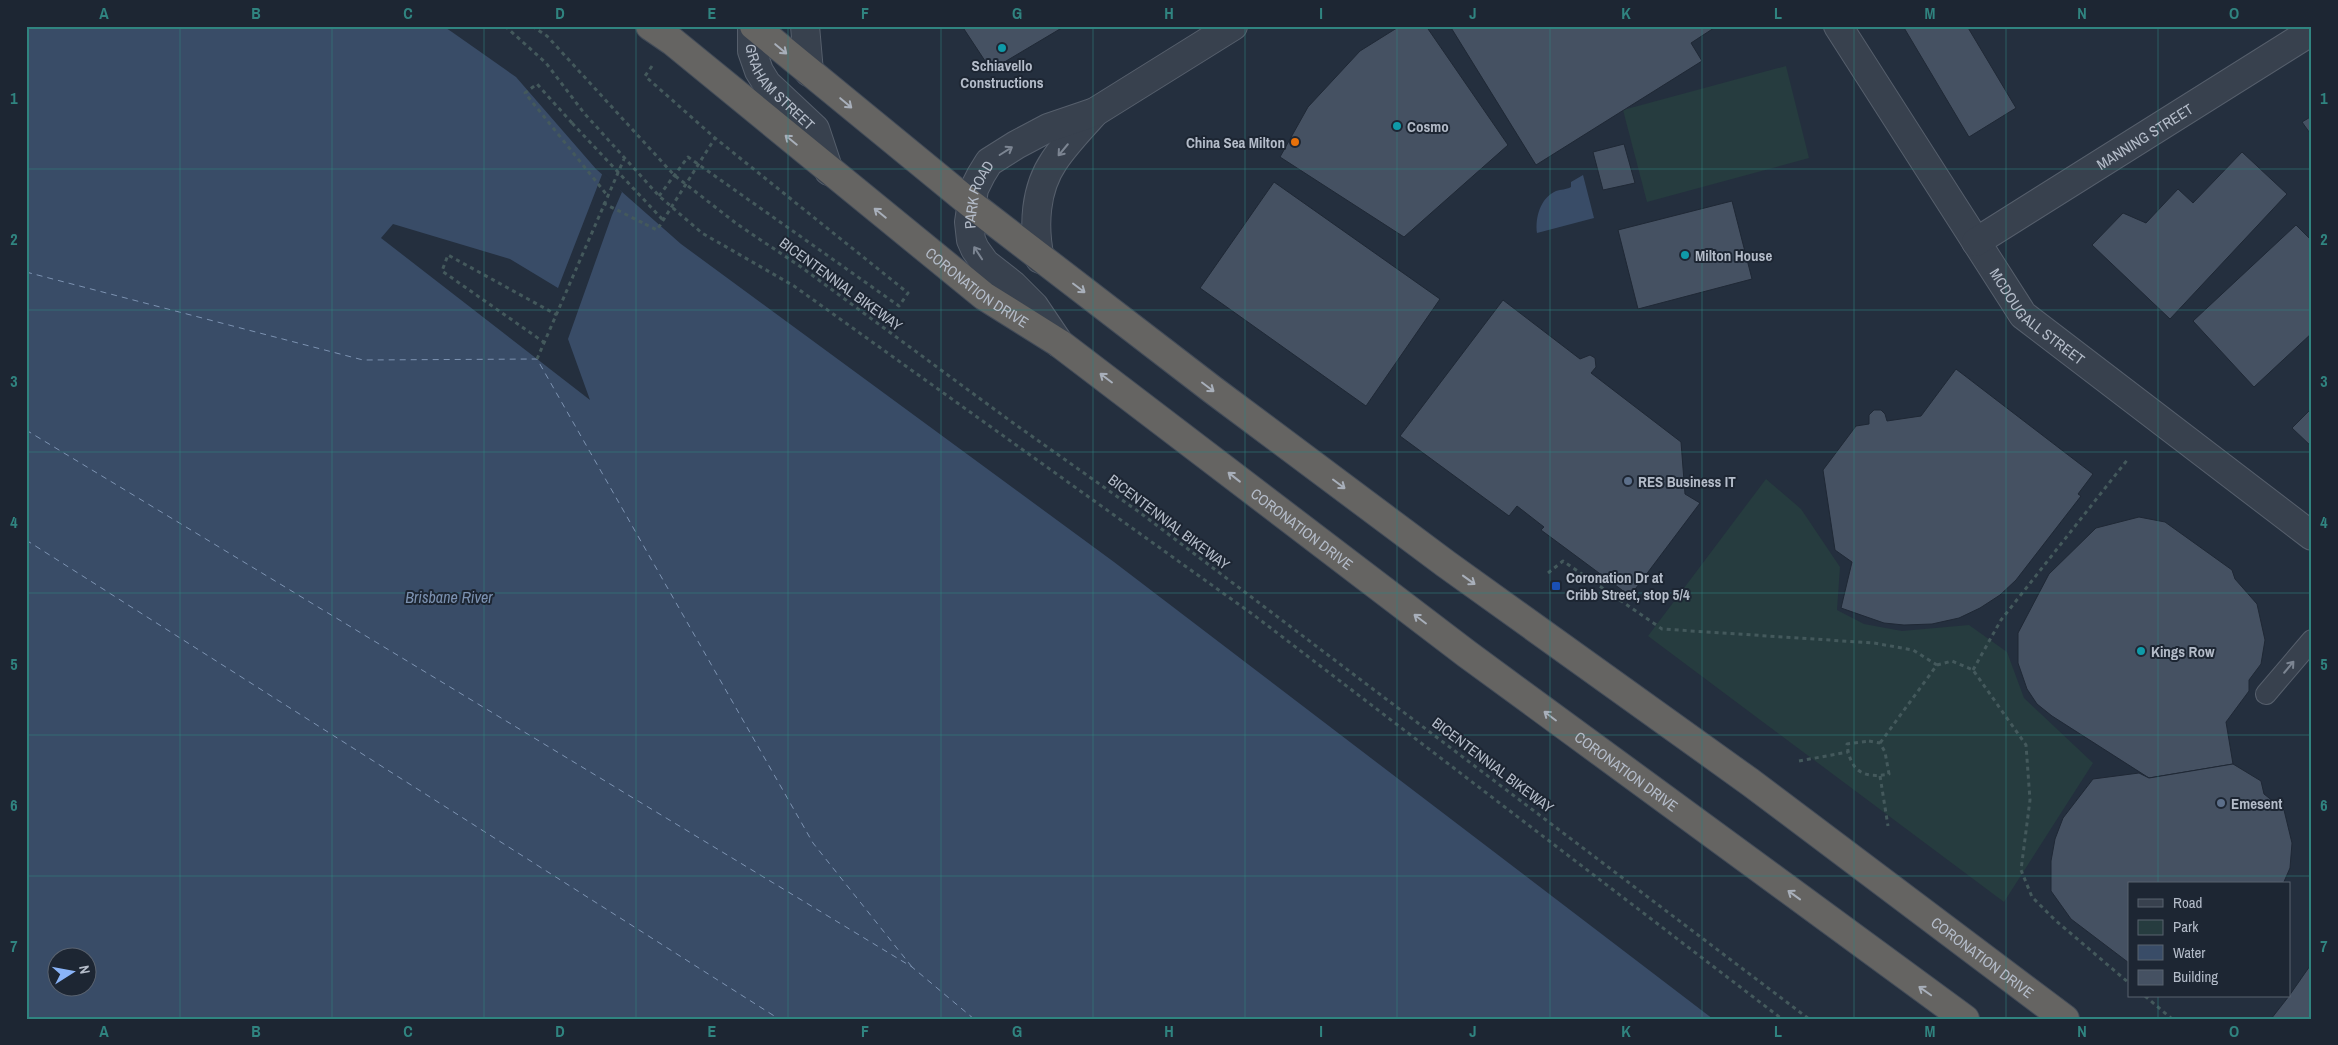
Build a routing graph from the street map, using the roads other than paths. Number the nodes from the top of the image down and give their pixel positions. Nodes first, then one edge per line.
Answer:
1 (650, 26) edge
2 (753, 26) edge
3 (805, 26) edge
4 (1233, 26) edge
5 (1838, 26) edge
6 (2312, 31) edge
7 (809, 72) junction
8 (1095, 112) junction
9 (829, 171) junction
10 (971, 204) junction
11 (1976, 242) junction
12 (1040, 259) junction
13 (1059, 343) junction
14 (2312, 536) edge
15 (2312, 640) edge
16 (2266, 694) dead end
17 (1965, 1019) edge
18 (2065, 1019) edge

9 -> 1 highway, CORONATION DRIVE
2 -> 7 highway, CORONATION DRIVE
2 - 9 street, GRAHAM STREET
3 - 7 street, GRAHAM STREET
4 - 8 street, PARK ROAD
5 - 11 street, MCDOUGALL STREET
6 - 11 street, MANNING STREET
7 -> 10 highway, CORONATION DRIVE
10 -> 8 street, PARK ROAD
8 -> 12 street, PARK ROAD
13 -> 9 highway, CORONATION DRIVE
10 - 12 highway, CORONATION DRIVE
13 -> 10 street, PARK ROAD
11 - 14 street, MCDOUGALL STREET
12 -> 18 highway, CORONATION DRIVE
17 -> 13 highway, CORONATION DRIVE
16 -> 15 lane

